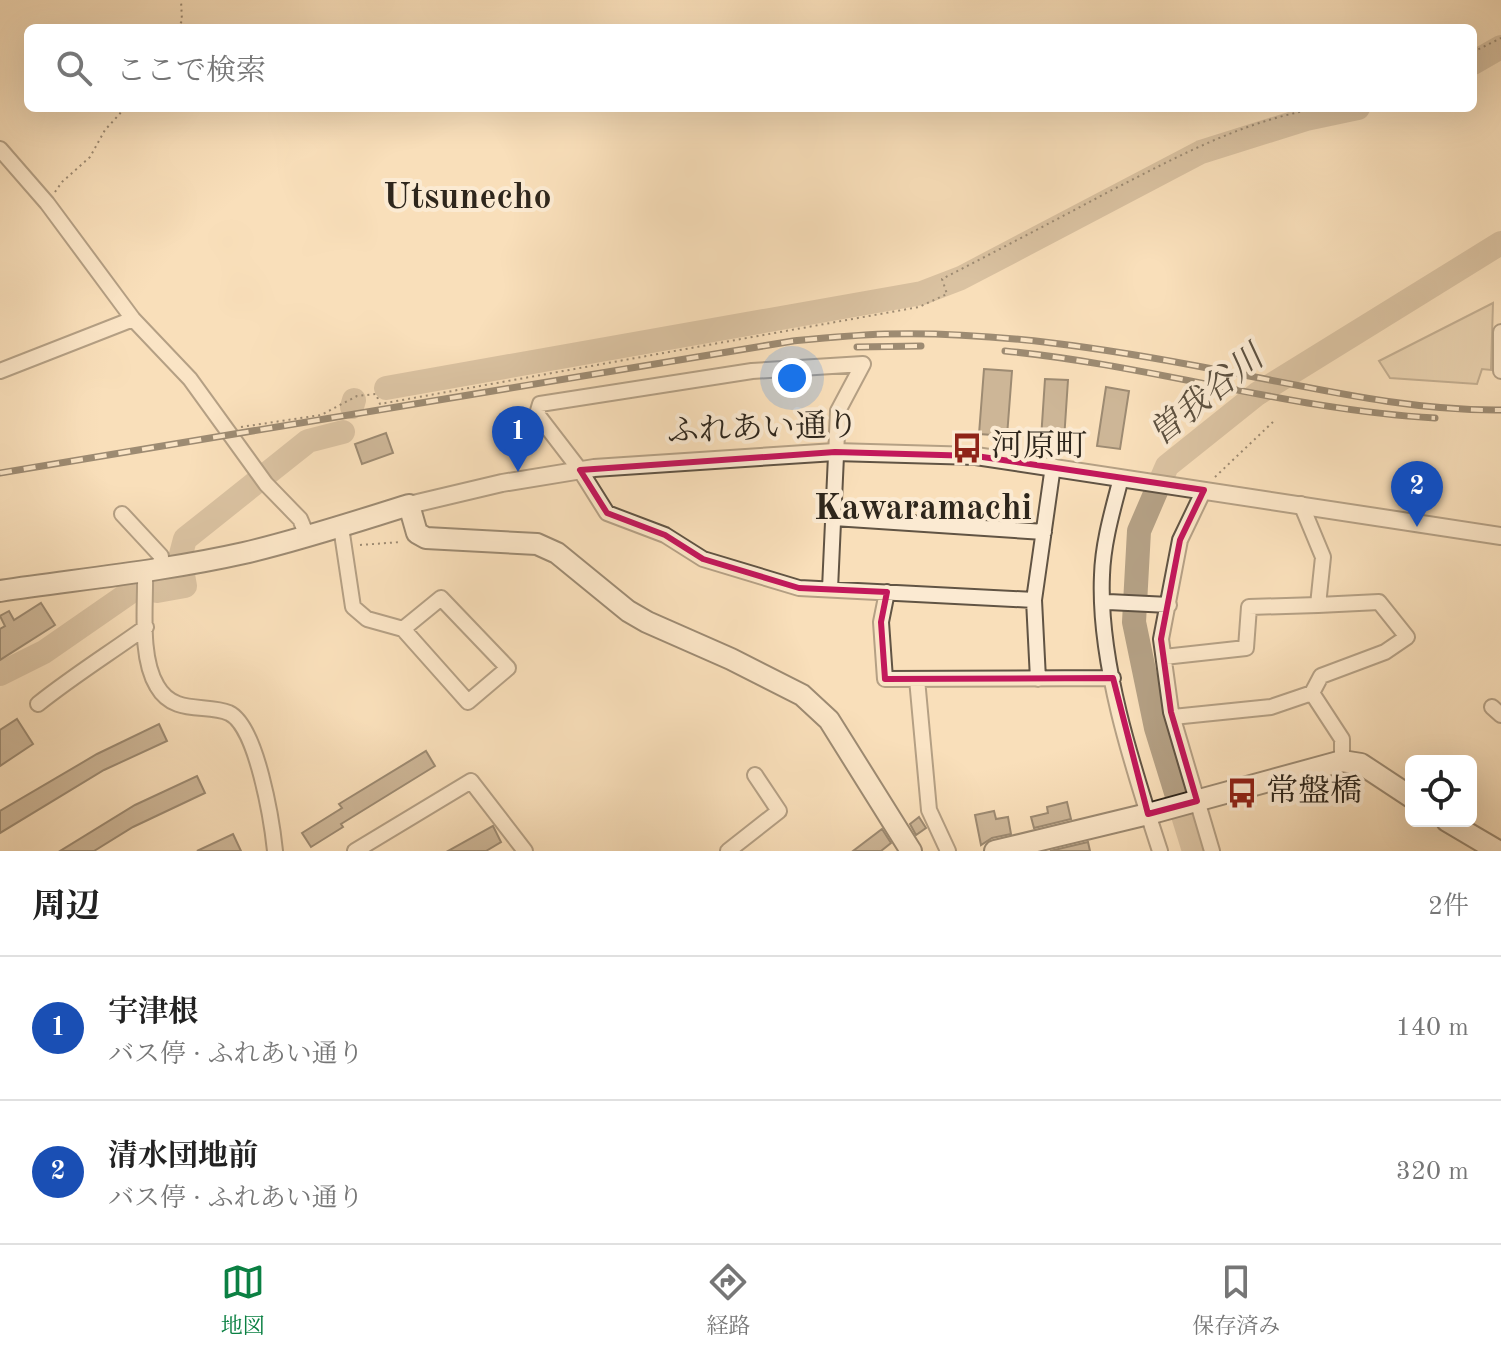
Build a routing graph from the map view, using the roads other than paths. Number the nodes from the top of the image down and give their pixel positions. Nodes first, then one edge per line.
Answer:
1 (0, 149) edge
2 (133, 319) junction
3 (1501, 332) edge
4 (0, 371) edge
5 (1501, 371) edge
6 (835, 452) junction
7 (1053, 466) junction
8 (580, 470) junction
9 (1121, 478) junction
10 (1204, 490) junction
11 (1301, 504) junction
12 (409, 505) junction
13 (122, 514) dead end
14 (834, 518) junction
15 (1044, 532) junction
16 (1501, 536) edge
17 (342, 537) junction
18 (308, 538) junction
19 (158, 569) junction
20 (830, 589) junction
21 (0, 591) edge
22 (887, 592) junction
23 (1034, 600) junction
24 (1108, 602) dead end
25 (1169, 605) junction
26 (1318, 605) junction
27 (146, 627) junction
28 (403, 629) junction
29 (1164, 657) junction
30 (1113, 678) junction
31 (917, 679) junction
32 (1038, 679) junction
33 (1312, 693) junction
34 (38, 704) dead end
35 (1173, 717) junction
36 (1342, 761) junction
37 (755, 775) dead end
38 (1405, 793) edge
39 (1194, 802) junction
40 (1150, 814) junction
41 (1457, 827) edge
42 (275, 851) edge
43 (355, 851) edge
44 (525, 851) edge
45 (728, 851) edge
46 (911, 851) edge
47 (948, 851) edge
48 (995, 851) edge
49 (1160, 851) edge
50 (1212, 851) edge
51 (1498, 851) edge

1 - 2 street
2 - 4 street
2 - 18 street
3 - 5 street
6 - 7 street, ふれあい通り
6 - 8 street, ふれあい通り
6 - 8 street
6 - 14 street
7 - 9 street, ふれあい通り
7 - 15 street
8 - 12 street, ふれあい通り
8 - 20 street
9 - 10 street, ふれあい通り
9 - 30 street
10 - 11 street
10 - 25 street
11 - 16 street
11 - 26 street
12 - 17 main road
12 - 46 main road
13 - 19 street
14 - 15 street
14 - 20 street
15 - 23 street
17 - 18 main road
17 - 28 street
18 - 19 main road
19 - 21 main road
19 - 27 street
20 - 22 street
22 - 23 street
22 - 31 street
23 - 32 street
24 - 25 street
25 - 29 street
26 - 29 street
26 - 33 street
27 - 34 street
27 - 42 street
28 - 28 street
29 - 35 street
30 - 32 street
30 - 40 street
31 - 32 street
31 - 47 street
33 - 35 street
33 - 36 street
35 - 39 street
36 - 38 main road
36 - 39 main road
37 - 45 street
39 - 40 main road
39 - 50 street
40 - 48 main road
40 - 49 street
41 - 51 main road
43 - 44 street

